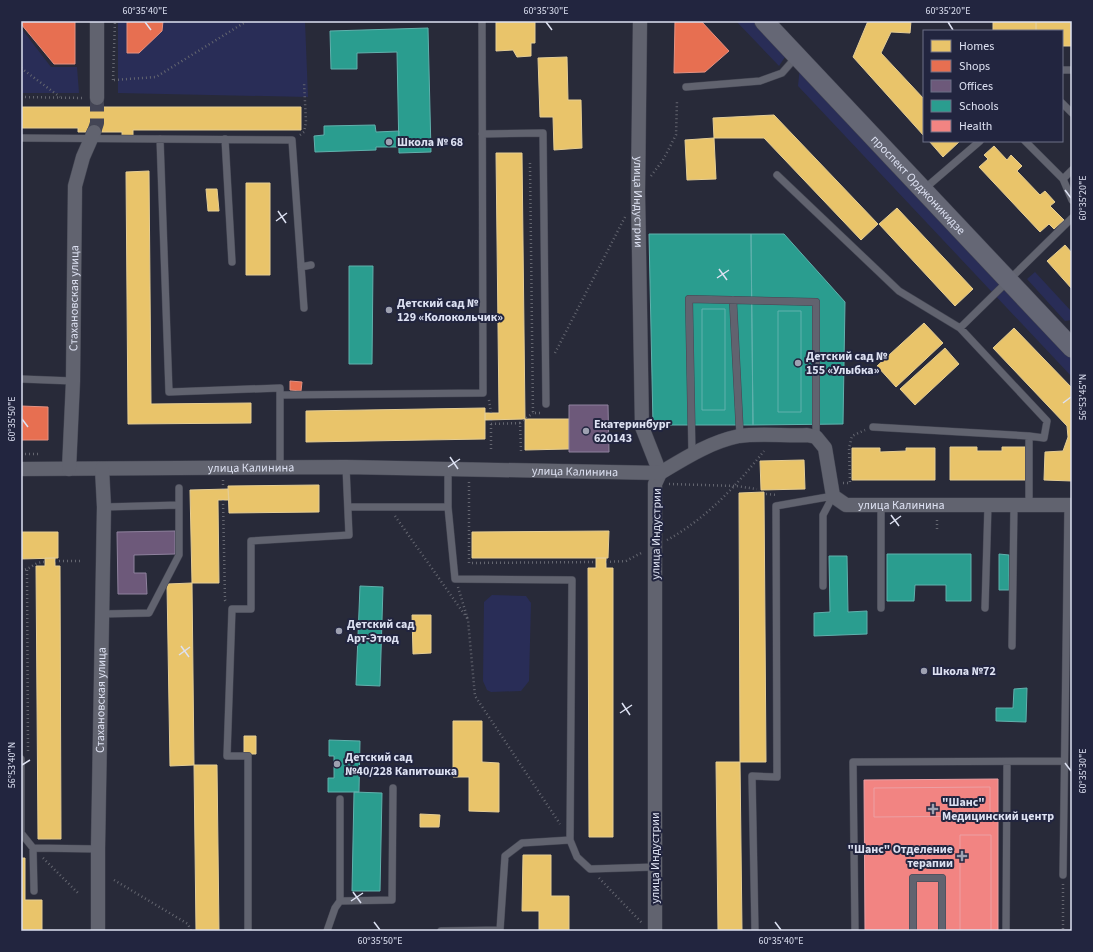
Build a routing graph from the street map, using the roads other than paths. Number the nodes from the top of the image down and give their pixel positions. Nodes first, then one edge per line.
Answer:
1 (97, 21) edge
2 (482, 21) edge
3 (640, 21) edge
4 (764, 21) edge
5 (797, 56) junction
6 (686, 87) dead end
7 (97, 98) tunnel mouth
8 (1063, 104) edge
9 (1072, 113) edge
10 (482, 134) junction
11 (92, 135) junction
12 (21, 138) edge
13 (160, 139) junction
14 (226, 140) junction
15 (979, 142) edge
16 (1026, 142) edge
17 (1072, 170) edge
18 (777, 175) dead end
19 (1063, 179) junction
20 (923, 190) junction
21 (1072, 200) edge
22 (1072, 218) edge
23 (232, 262) dead end
24 (311, 265) dead end
25 (301, 267) junction
26 (1008, 280) junction
27 (733, 300) junction
28 (304, 308) dead end
29 (960, 328) junction
30 (1072, 348) edge
31 (21, 379) edge
32 (72, 381) junction
33 (280, 395) junction
34 (546, 404) dead end
35 (873, 427) road end
36 (740, 436) junction
37 (1029, 436) junction
38 (816, 437) junction
39 (692, 454) junction
40 (346, 467) junction
41 (280, 468) junction
42 (448, 468) junction
43 (21, 469) edge
44 (69, 469) junction
45 (102, 469) junction
46 (665, 479) junction
47 (179, 488) dead end
48 (833, 496) junction
49 (179, 505) junction
50 (880, 505) junction
51 (988, 505) junction
52 (1014, 505) junction
53 (1029, 505) junction
54 (1070, 505) edge
55 (104, 507) junction
56 (348, 507) junction
57 (448, 507) junction
58 (823, 586) dead end
59 (881, 608) dead end
60 (985, 608) dead end
61 (102, 614) junction
62 (1012, 646) dead end
63 (21, 759) edge
64 (1064, 761) junction
65 (1007, 762) junction
66 (393, 788) dead end
67 (340, 799) dead end
68 (21, 833) edge
69 (570, 840) junction
70 (33, 848) junction
71 (98, 849) junction
72 (655, 867) junction
73 (1063, 875) road end
74 (34, 891) dead end
75 (340, 901) junction
76 (650, 928) edge
77 (98, 931) edge
78 (248, 931) edge
79 (327, 931) edge
80 (441, 931) edge
81 (755, 931) edge
82 (855, 931) edge
83 (913, 931) edge
84 (942, 931) edge
85 (1006, 931) edge

1 - 7 street
2 - 10 lane
3 - 46 street, улица Индустрии
4 - 5 street, проспект Орджоникидзе
5 - 6 lane
5 - 20 street, проспект Орджоникидзе
8 - 9 lane
10 - 33 lane
10 - 34 lane
11 - 12 lane
11 - 13 lane
11 - 32 street, Стахановская улица
13 - 14 lane
13 - 33 lane
14 - 23 lane
14 - 25 lane
15 - 20 lane
16 - 19 lane
17 - 19 lane
18 - 29 lane
19 - 21 lane
20 - 26 street, проспект Орджоникидзе
22 - 26 lane
24 - 25 lane
25 - 28 lane
26 - 29 lane
26 - 30 street, проспект Орджоникидзе
27 - 36 lane
27 - 38 lane
27 - 39 lane
29 - 37 lane
31 - 32 lane
32 - 44 street, Стахановская улица
33 - 41 lane
35 - 37 lane
36 - 38 street
36 - 39 street
37 - 53 lane
38 - 48 street
39 - 46 street
40 - 41 street, улица Калинина
40 - 42 street, улица Калинина
40 - 56 lane
41 - 45 street, улица Калинина
42 - 46 street, улица Калинина
42 - 57 lane
43 - 44 street, улица Калинина
44 - 45 street, улица Калинина
45 - 55 street, Стахановская улица
46 - 72 street, улица Индустрии
47 - 49 lane
48 - 50 street, улица Калинина
48 - 58 lane
48 - 81 lane
49 - 55 lane
49 - 61 lane
50 - 51 street, улица Калинина
50 - 59 lane
51 - 52 street, улица Калинина
51 - 60 lane
52 - 53 street, улица Калинина
52 - 62 lane
53 - 54 street, улица Калинина
54 - 64 lane
55 - 61 street, Стахановская улица
56 - 57 lane
56 - 78 lane
57 - 69 lane
61 - 71 street, Стахановская улица
63 - 68 lane
64 - 65 lane
64 - 73 lane
65 - 82 lane
65 - 85 lane
66 - 75 lane
67 - 75 lane
68 - 70 lane
69 - 72 lane
69 - 80 lane
70 - 71 lane
70 - 74 lane
71 - 77 street, Стахановская улица
72 - 76 street, улица Индустрии
75 - 79 lane
83 - 84 lane

